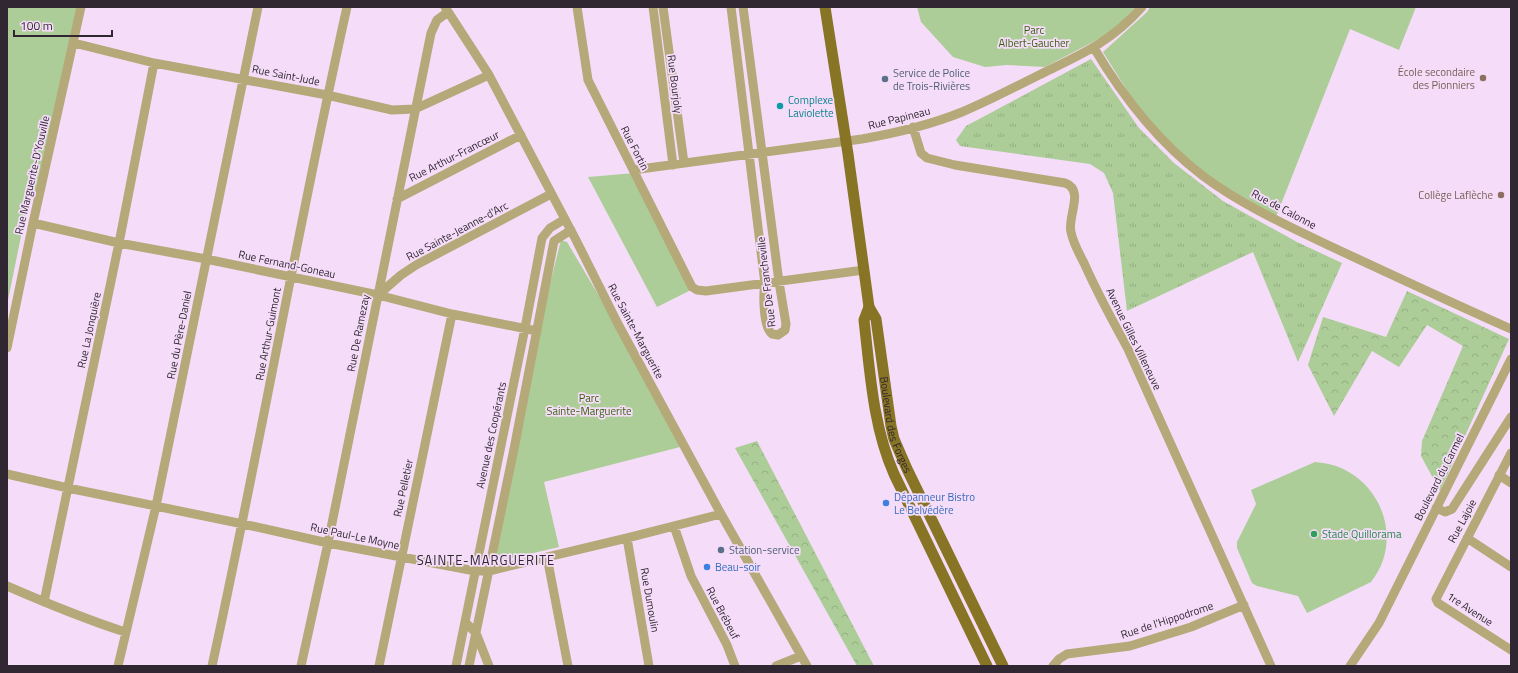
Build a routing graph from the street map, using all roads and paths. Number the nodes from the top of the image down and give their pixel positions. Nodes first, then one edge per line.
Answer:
1 (81, 7) edge
2 (258, 7) edge
3 (347, 7) edge
4 (578, 7) edge
5 (653, 7) edge
6 (663, 7) edge
7 (731, 7) edge
8 (743, 7) edge
9 (825, 7) edge
10 (1142, 7) edge
11 (447, 10) edge
12 (74, 43) junction
13 (1094, 48) junction
14 (154, 63) junction
15 (489, 75) junction
16 (242, 79) junction
17 (327, 96) junction
18 (415, 110) junction
19 (913, 127) junction
20 (521, 135) junction
21 (846, 141) junction
22 (762, 153) junction
23 (749, 154) junction
24 (684, 163) junction
25 (673, 164) junction
26 (633, 170) junction
27 (552, 194) junction
28 (397, 199) junction
29 (565, 219) junction
30 (33, 223) junction
31 (571, 230) junction
32 (119, 243) junction
33 (206, 259) junction
34 (864, 270) junction
35 (291, 278) junction
36 (779, 282) junction
37 (765, 284) junction
38 (378, 295) junction
39 (868, 307) junction
40 (452, 314) junction
41 (525, 328) junction
42 (1511, 329) edge
43 (536, 331) junction
44 (7, 348) edge
45 (1511, 359) edge
46 (1511, 416) edge
47 (500, 447) junction
48 (514, 449) junction
49 (1511, 453) edge
50 (904, 461) junction
51 (890, 467) junction
52 (7, 474) edge
53 (1499, 475) junction
54 (1511, 483) edge
55 (68, 488) junction
56 (156, 506) junction
57 (1436, 508) junction
58 (721, 514) junction
59 (243, 524) junction
60 (674, 526) junction
61 (627, 538) junction
62 (1466, 538) junction
63 (328, 543) junction
64 (547, 557) junction
65 (401, 558) junction
66 (1511, 567) edge
67 (475, 570) junction
68 (489, 571) junction
69 (959, 575) junction
70 (946, 581) junction
71 (7, 586) edge
72 (1436, 601) joint
73 (44, 602) junction
74 (1244, 605) junction
75 (465, 622) junction
76 (125, 632) junction
77 (476, 633) junction
78 (1511, 650) edge
79 (801, 656) junction
80 (118, 666) edge
81 (212, 666) edge
82 (301, 666) edge
83 (379, 666) edge
84 (456, 666) edge
85 (470, 666) edge
86 (489, 666) edge
87 (568, 666) edge
88 (649, 666) edge
89 (735, 666) edge
90 (776, 666) edge
91 (807, 666) edge
92 (986, 666) edge
93 (1003, 666) edge
94 (1053, 666) edge
95 (1271, 666) edge
96 (1350, 666) edge

1 - 12 street, Rue Marguerite-D'Youville
2 - 16 street, Rue du Père-Daniel
3 - 17 street, Rue Arthur-Guimont
4 - 26 street, Rue Fortin
5 - 25 street, Rue Bourjoly
6 - 24 street, Rue Bourjoly
7 - 23 street, Rue De Francheville
8 - 22 street, Rue De Francheville
9 - 21 main road, Boulevard des Forges
10 - 13 street, Rue Papineau
11 - 15 street, Rue Sainte-Marguerite
11 - 18 street, Rue De Ramezay
12 - 14 street, Rue Saint-Jude
12 - 30 street, Rue Marguerite-D'Youville
13 - 19 street, Rue Papineau
13 - 42 street, Rue de Calonne
14 - 16 street, Rue Saint-Jude
14 - 32 street, Rue La Jonquière
15 - 18 street, Rue Saint-Jude
15 - 20 street, Rue Sainte-Marguerite
16 - 17 street, Rue Saint-Jude
16 - 33 street, Rue du Père-Daniel
17 - 18 street, Rue Saint-Jude
17 - 35 street, Rue Arthur-Guimont
18 - 28 street, Rue De Ramezay
19 - 21 street, Rue Papineau
19 - 74 street, Avenue Gilles Villeneuve
20 - 27 street, Rue Sainte-Marguerite
20 - 28 street, Rue Arthur-Francœur
21 - 22 street, Rue Papineau
21 - 34 main road, Boulevard des Forges
22 - 23 street, Rue Papineau
22 - 36 street, Rue De Francheville
23 - 24 street, Rue Papineau
23 - 37 street, Rue De Francheville
24 - 25 street, Rue Papineau
25 - 26 street, Rue Papineau
26 - 37 street, Rue Fortin
27 - 29 street, Rue Sainte-Marguerite
27 - 38 street, Rue Sainte-Jeanne-d'Arc
28 - 38 street, Rue De Ramezay
29 - 31 street, Rue Sainte-Marguerite
29 - 41 street, Avenue des Coopérants
30 - 32 street, Rue Fernand-Goneau
30 - 44 street, Rue Marguerite-D'Youville
31 - 43 street
31 - 58 street, Rue Sainte-Marguerite
32 - 33 street, Rue Fernand-Goneau
32 - 55 street, Rue La Jonquière
33 - 35 street, Rue Fernand-Goneau
33 - 56 street, Rue du Père-Daniel
34 - 36 street
34 - 39 main road, Boulevard des Forges
35 - 38 street, Rue Fernand-Goneau
35 - 59 street, Rue Arthur-Guimont
36 - 37 street
36 - 37 street, Rue De Francheville
38 - 40 street, Rue Fernand-Goneau
38 - 63 street, Rue De Ramezay
39 - 50 main road, Boulevard des Forges
39 - 51 main road, Boulevard des Forges
40 - 41 street, Rue Fernand-Goneau
40 - 65 street, Rue Pelletier
41 - 43 street, Rue Fernand-Goneau
41 - 47 street, Avenue des Coopérants
43 - 48 street
45 - 57 street, Boulevard du Carmel
46 - 57 street
47 - 48 street
47 - 67 street, Avenue des Coopérants
48 - 68 street
49 - 53 street, Rue Lajoie
50 - 51 main road
50 - 69 main road, Boulevard des Forges
51 - 70 main road, Boulevard des Forges
52 - 55 street, Rue Paul-Le Moyne
53 - 54 street
53 - 62 street, Rue Lajoie
55 - 56 street, Rue Paul-Le Moyne
55 - 73 street, Rue La Jonquière
56 - 59 street, Rue Paul-Le Moyne
56 - 76 street, Rue du Père-Daniel
57 - 96 street, Boulevard du Carmel
58 - 60 street, Rue Paul-Le Moyne
58 - 79 street, Rue Sainte-Marguerite
59 - 63 street, Rue Paul-Le Moyne
59 - 81 street, Rue Arthur-Guimont
60 - 61 street, Rue Paul-Le Moyne
60 - 89 street, Rue Brébeuf
61 - 64 street, Rue Paul-Le Moyne
61 - 88 street, Rue Dumoulin
62 - 66 street
62 - 72 street, Rue Lajoie
63 - 65 street, Rue Paul-Le Moyne
63 - 82 street, Rue De Ramezay
64 - 68 street, Rue Paul-Le Moyne
64 - 87 street
65 - 67 street, Rue Paul-Le Moyne
65 - 83 street, Rue Pelletier
67 - 68 street, Rue Paul-Le Moyne
67 - 75 street, Avenue des Coopérants
68 - 77 street
69 - 70 main road
69 - 93 main road, Boulevard des Forges
70 - 92 main road, Boulevard des Forges
71 - 73 street
72 - 78 street, 1re Avenue
73 - 76 street
74 - 94 street, Rue de l'Hippodrome
74 - 95 street, Avenue Gilles Villeneuve
75 - 77 street
75 - 84 street, Avenue des Coopérants
76 - 80 street, Rue du Père-Daniel
77 - 85 street
77 - 86 street
79 - 90 street
79 - 91 street, Rue Sainte-Marguerite

